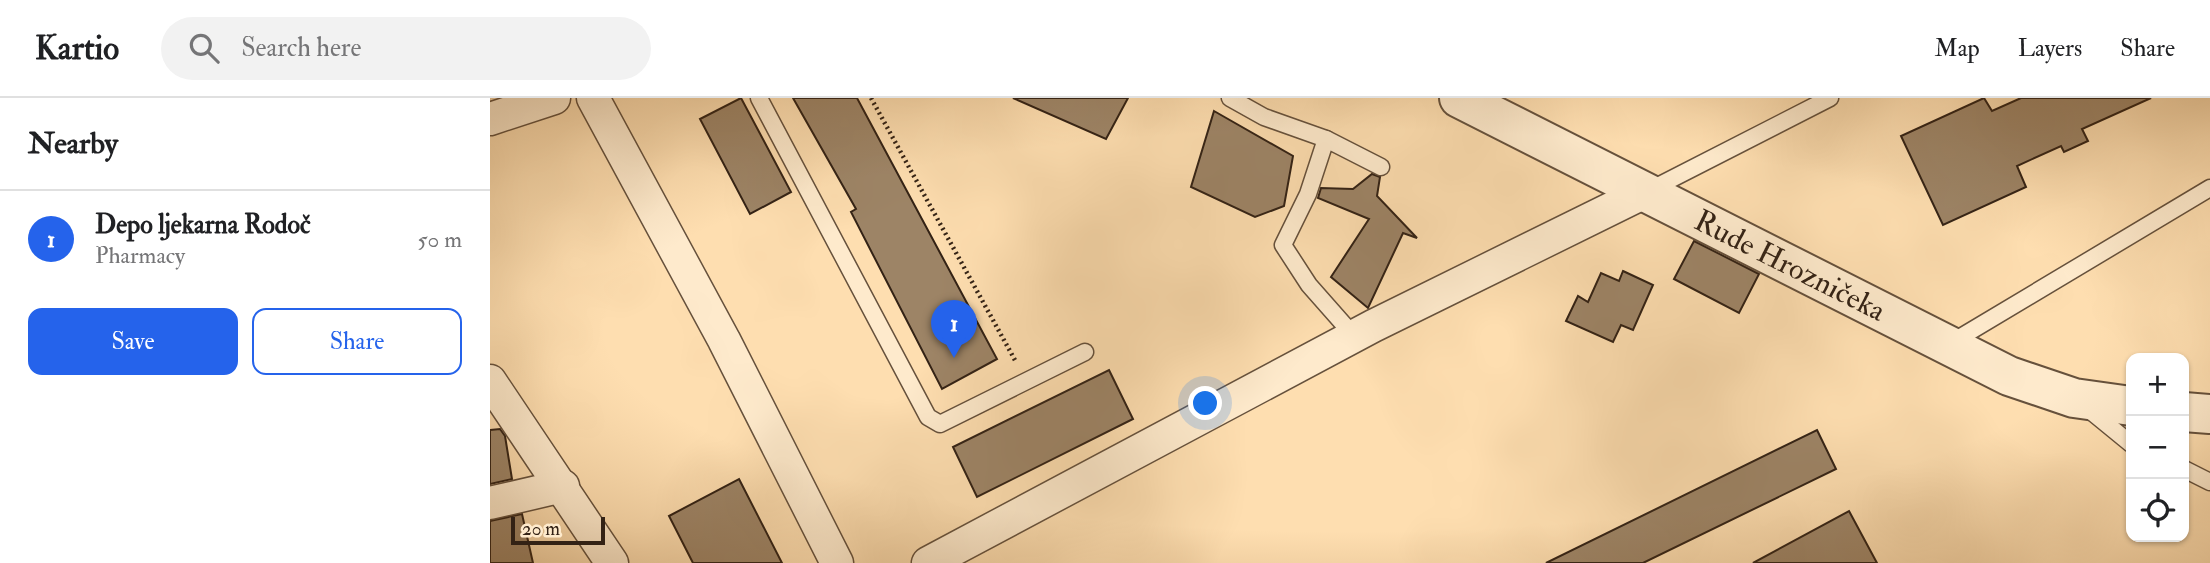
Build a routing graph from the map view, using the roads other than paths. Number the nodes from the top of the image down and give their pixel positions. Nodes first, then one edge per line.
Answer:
1 (554, 98) edge
2 (593, 98) edge
3 (759, 98) edge
4 (1230, 98) edge
5 (1459, 98) edge
6 (1830, 98) edge
7 (490, 118) edge
8 (1326, 139) junction
9 (1381, 167) dead end
10 (2210, 188) edge
11 (1647, 191) junction
12 (1354, 336) junction
13 (1949, 344) junction
14 (1085, 352) dead end
15 (490, 381) edge
16 (2074, 398) junction
17 (2126, 405) edge
18 (2189, 412) edge
19 (2210, 414) edge
20 (2126, 440) edge
21 (2189, 472) edge
22 (2210, 482) edge
23 (563, 486) junction
24 (490, 503) edge
25 (612, 563) edge
26 (837, 563) edge
27 (928, 563) edge

1 - 7 street
2 - 26 street
3 - 14 lane
4 - 8 lane
5 - 11 street, Rude Hrozničeka
6 - 11 lane
8 - 9 lane
8 - 12 lane
10 - 13 lane
11 - 12 street
11 - 13 street, Rude Hrozničeka
12 - 27 street
13 - 16 street, Rude Hrozničeka
15 - 23 street
16 - 17 street, Rude Hrozničeka
16 - 20 lane
18 - 19 street
21 - 22 lane
23 - 24 street
23 - 25 street

